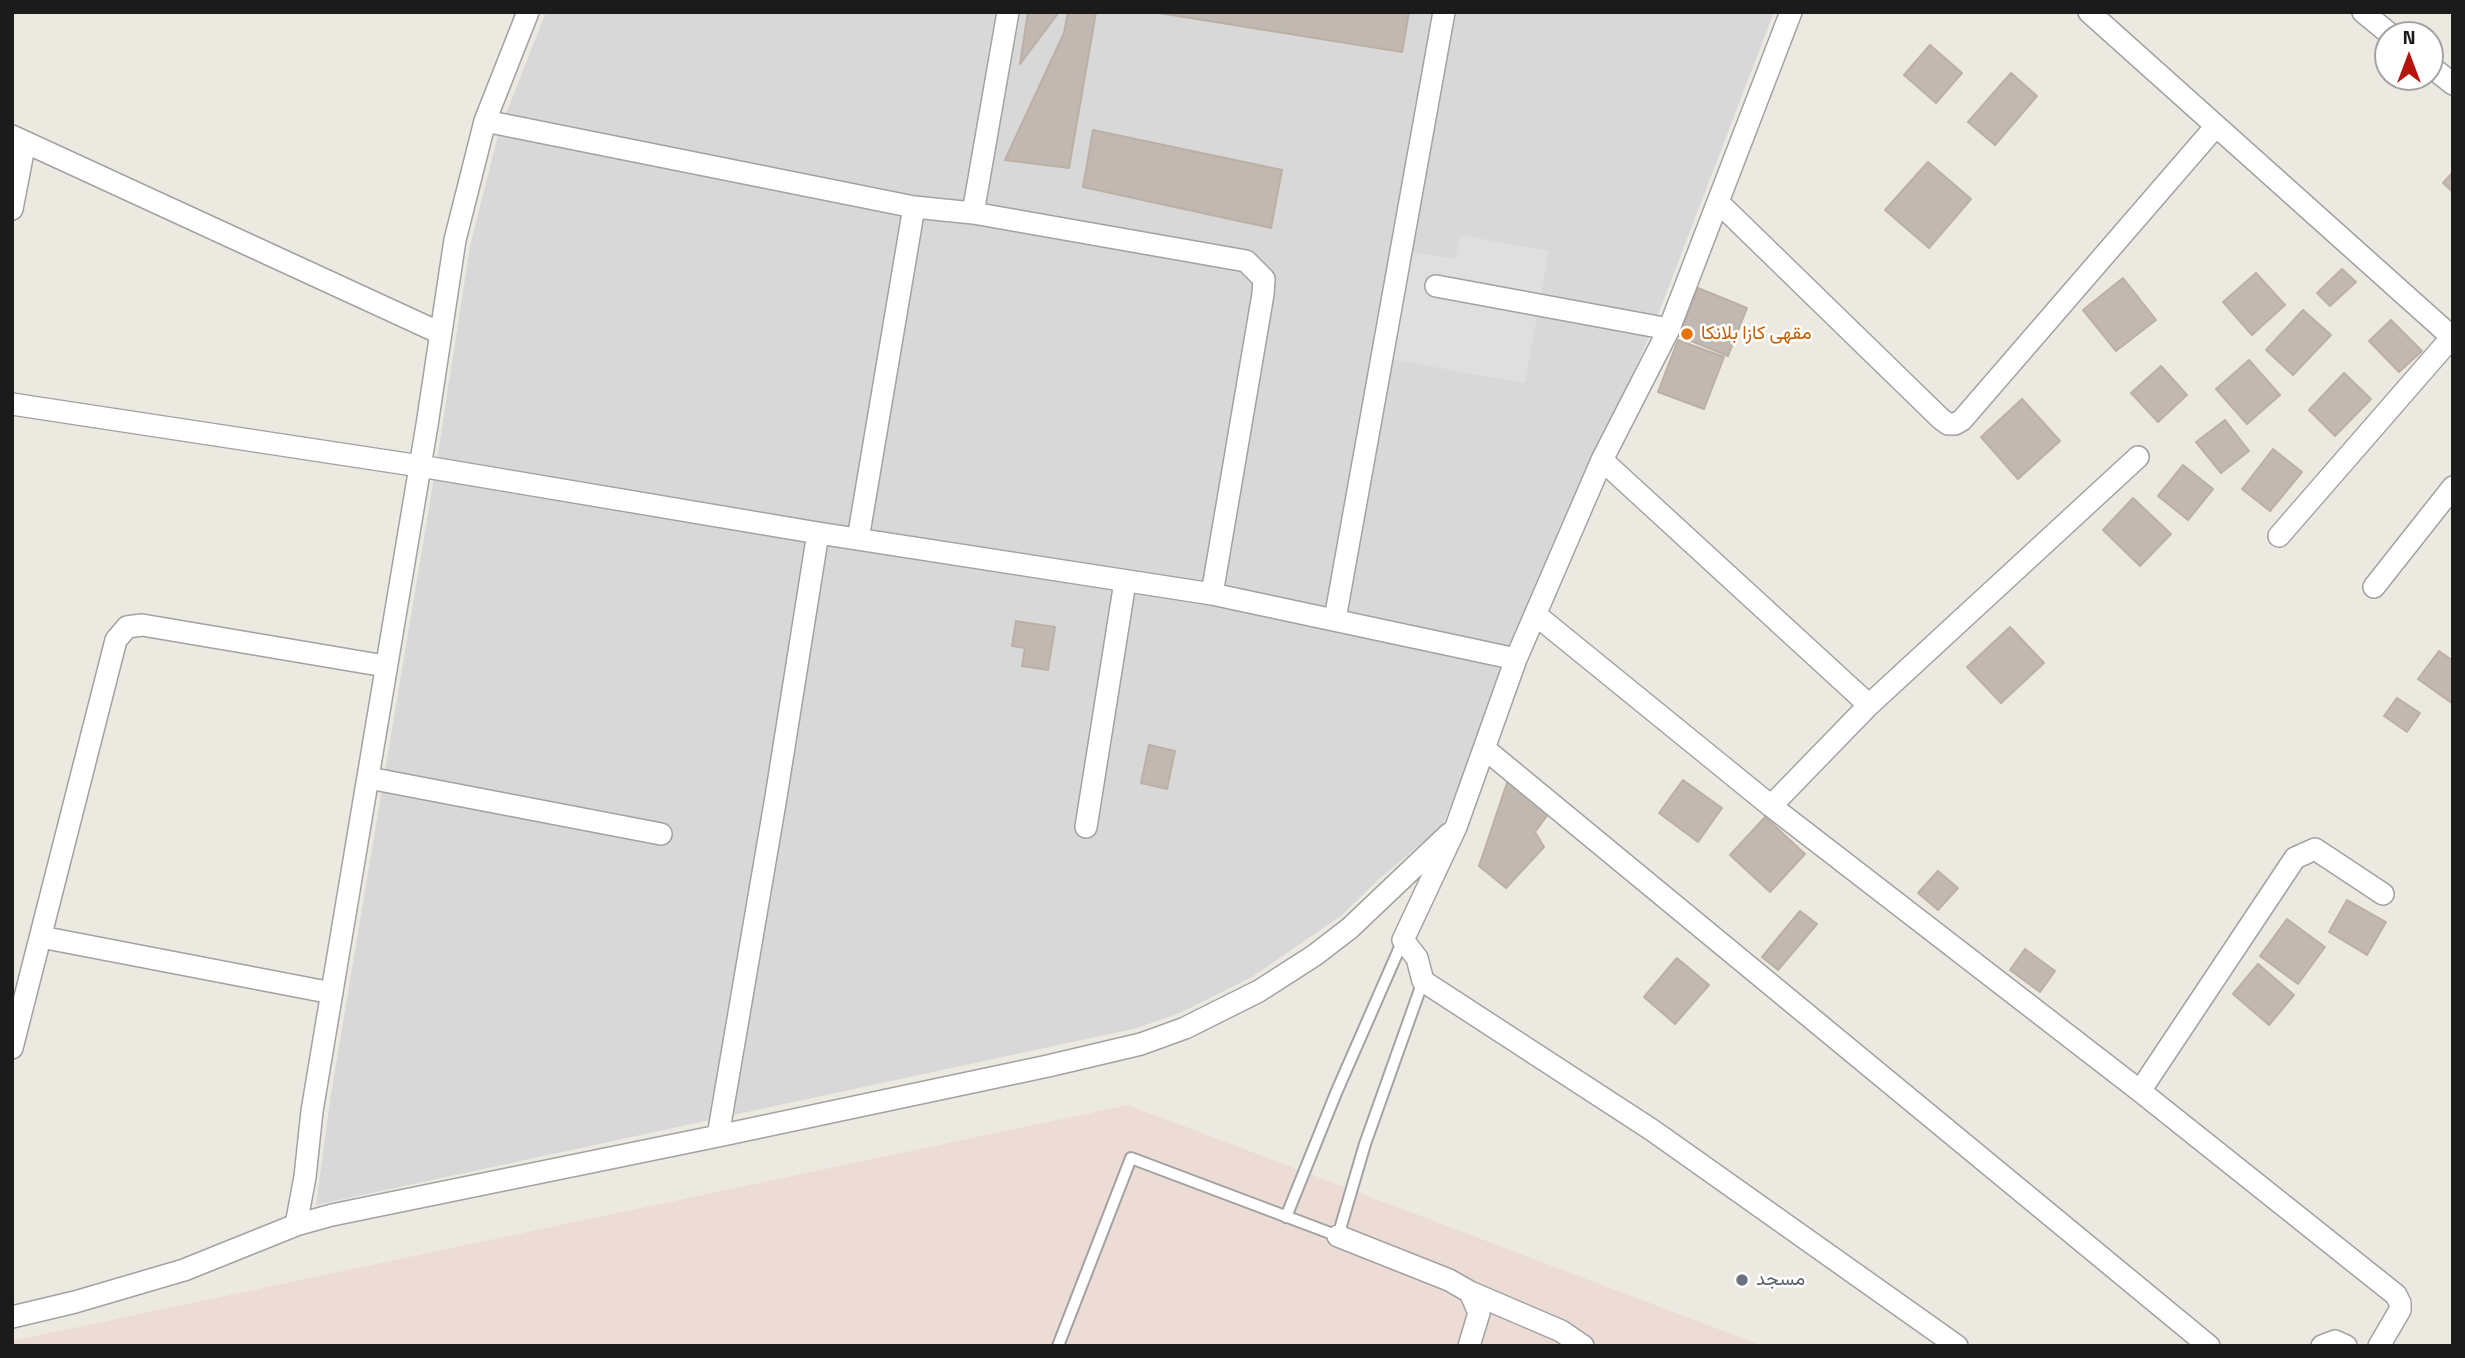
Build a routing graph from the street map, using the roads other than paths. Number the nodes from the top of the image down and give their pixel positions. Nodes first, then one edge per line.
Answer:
1 (528, 12) edge
2 (1008, 12) edge
3 (1444, 12) edge
4 (1791, 12) edge
5 (2090, 12) edge
6 (485, 121) junction
7 (2216, 125) junction
8 (18, 139) edge
9 (1719, 203) junction
10 (914, 207) junction
11 (12, 209) edge
12 (974, 213) junction
13 (1436, 286) dead end
14 (1669, 329) junction
15 (440, 333) junction
16 (2453, 337) edge
17 (12, 404) edge
18 (2138, 457) dead end
19 (1602, 460) junction
20 (420, 466) junction
21 (2453, 487) edge
22 (818, 533) junction
23 (2279, 536) dead end
24 (858, 539) junction
25 (1125, 582) junction
26 (2374, 587) dead end
27 (1212, 594) junction
28 (1536, 615) junction
29 (1335, 619) junction
30 (1516, 659) junction
31 (385, 666) junction
32 (1868, 705) junction
33 (1485, 749) junction
34 (369, 778) junction
35 (1771, 806) junction
36 (1086, 827) dead end
37 (1456, 827) junction
38 (661, 834) dead end
39 (2383, 894) dead end
40 (41, 937) junction
41 (1403, 940) junction
42 (1423, 981) junction
43 (332, 993) junction
44 (12, 1048) edge
45 (2140, 1091) junction
46 (718, 1136) junction
47 (1286, 1217) junction
48 (296, 1225) junction
49 (1338, 1236) junction
50 (1470, 1292) junction
51 (12, 1317) edge
52 (1058, 1346) edge
53 (1469, 1346) edge
54 (1583, 1346) edge
55 (1956, 1346) edge
56 (2209, 1346) edge
57 (2322, 1346) edge
58 (2346, 1346) edge
59 (2379, 1346) edge

1 - 6 street
2 - 12 street
3 - 29 street
4 - 9 street
5 - 7 street
6 - 10 street
6 - 15 street
7 - 9 street
7 - 16 street
8 - 11 street
8 - 15 street
9 - 14 street
10 - 12 street
10 - 24 street
12 - 27 street
13 - 14 street
14 - 19 street
15 - 20 street
16 - 23 street
17 - 20 street
18 - 32 street
19 - 28 street
19 - 32 street
20 - 22 street
20 - 31 street
21 - 26 street
22 - 24 street
22 - 46 street
24 - 25 street
25 - 27 street
25 - 36 street
27 - 29 street
28 - 30 street
28 - 35 street
29 - 30 street
30 - 33 street
31 - 34 street
31 - 40 street
32 - 35 street
33 - 37 street
33 - 56 street
34 - 38 street
34 - 43 street
35 - 45 street
37 - 41 street
37 - 46 street
39 - 45 street
40 - 43 street
40 - 44 street
41 - 42 street
41 - 47 lane
42 - 49 lane
42 - 55 street
43 - 48 street
45 - 59 street
46 - 48 street
47 - 49 lane
47 - 52 lane
48 - 51 street
49 - 50 street
50 - 53 street
50 - 54 street
57 - 58 street

